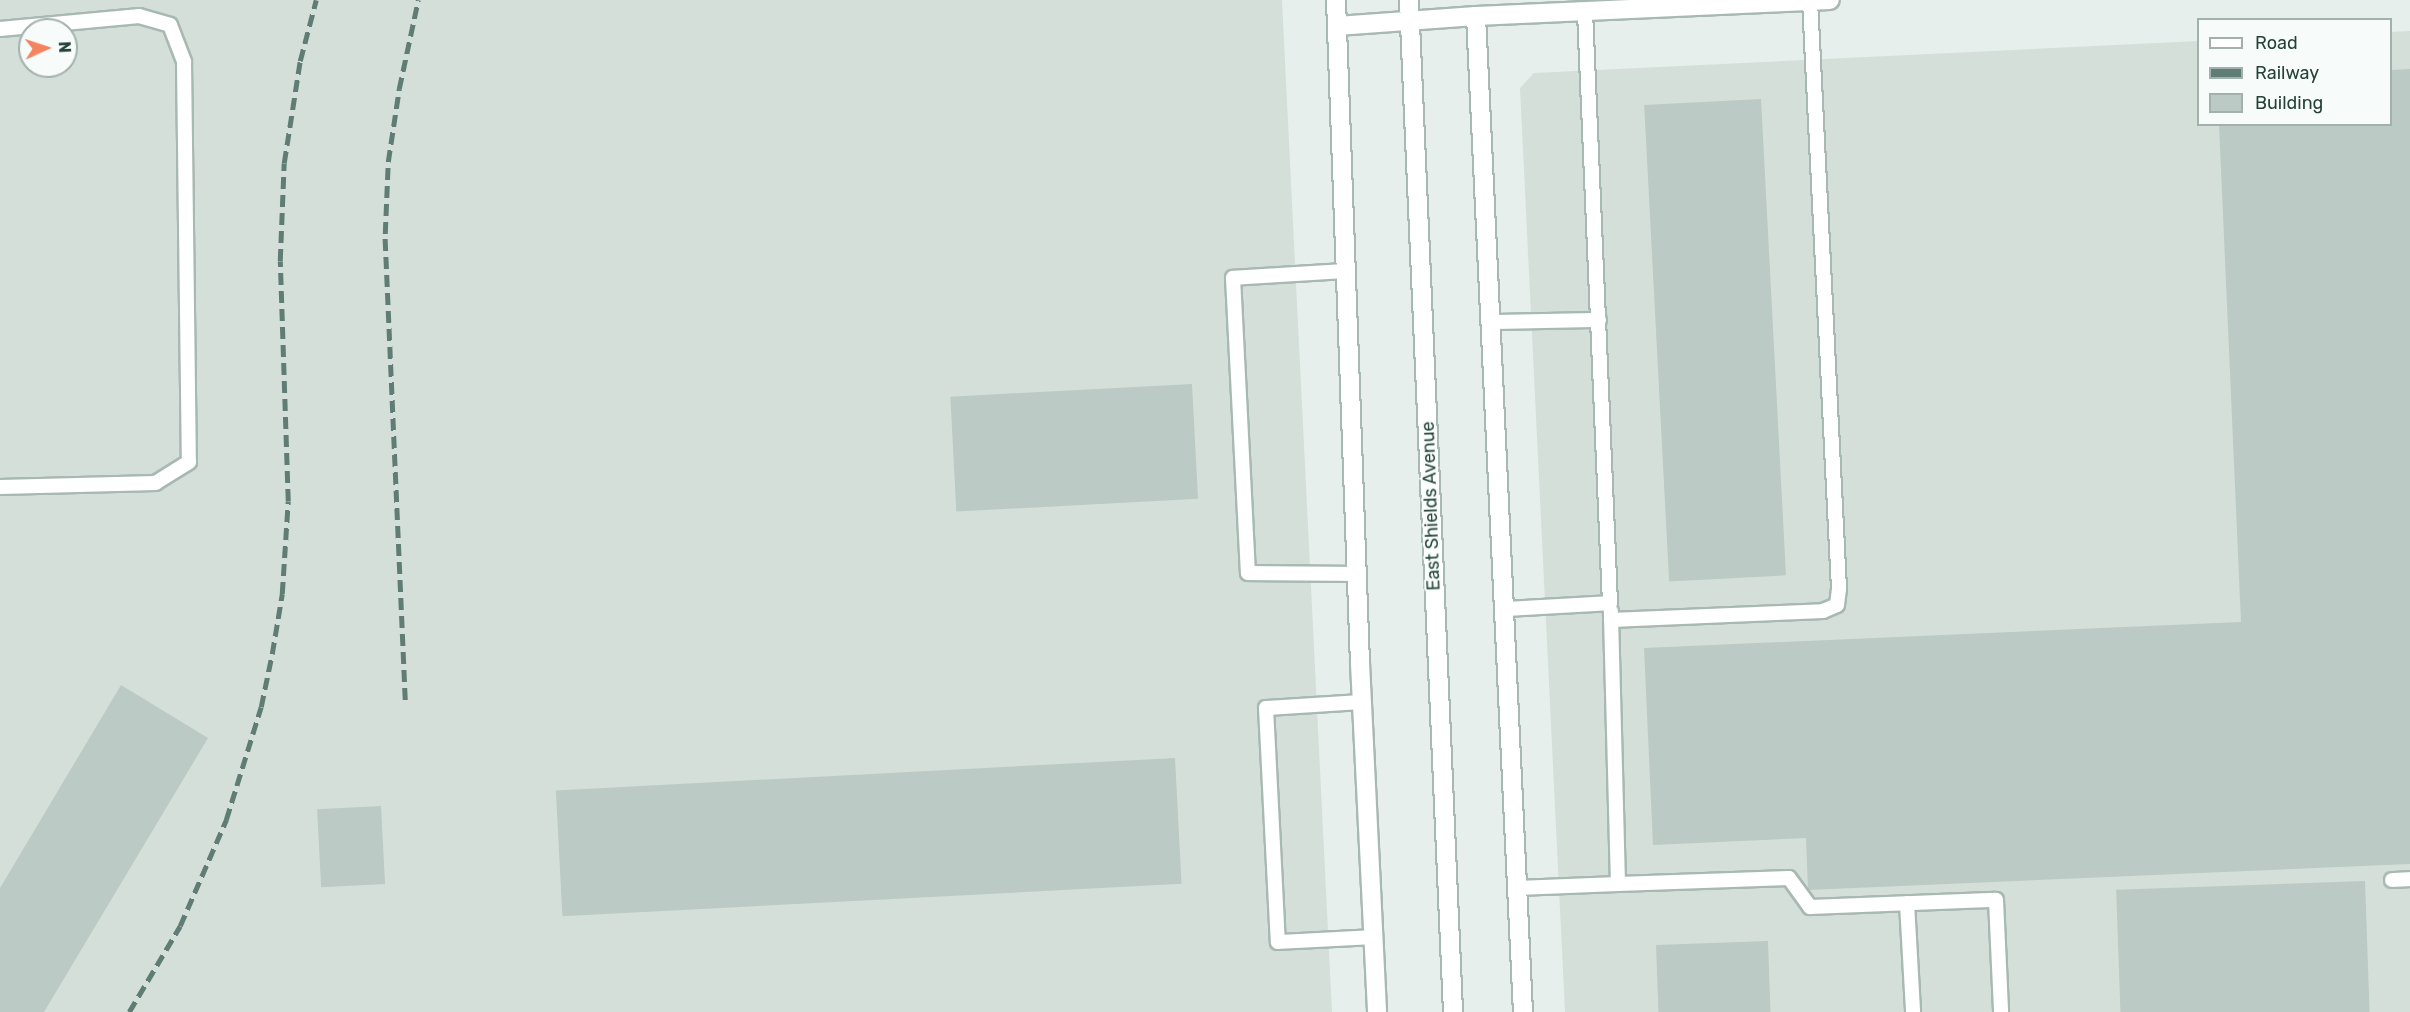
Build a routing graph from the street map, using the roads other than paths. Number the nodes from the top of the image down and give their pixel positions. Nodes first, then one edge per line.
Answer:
1 (1336, 0) edge
2 (1409, 0) edge
3 (1830, 0) edge
4 (1810, 1) edge
5 (1667, 4) edge
6 (1585, 11) junction
7 (1476, 16) junction
8 (1410, 20) junction
9 (1337, 26) junction
10 (0, 29) edge
11 (1346, 271) junction
12 (1599, 320) junction
13 (1490, 322) junction
14 (0, 487) edge
15 (1357, 574) junction
16 (1610, 603) junction
17 (1504, 609) junction
18 (1611, 621) junction
19 (1362, 702) junction
20 (2410, 879) edge
21 (2392, 880) dead end
22 (1618, 884) junction
23 (1517, 888) junction
24 (1907, 903) junction
25 (1373, 936) junction
26 (1377, 1012) edge
27 (1453, 1012) edge
28 (1523, 1012) edge
29 (1913, 1012) edge
30 (2001, 1012) edge

1 - 9 main road
2 - 8 main road, East Shields Avenue
3 - 4 main road
4 - 5 main road
4 - 18 lane
5 - 6 main road
6 - 7 main road
6 - 12 lane
7 - 8 main road
7 - 13 main road
8 - 9 main road
8 - 27 main road, East Shields Avenue
9 - 11 main road
10 - 14 lane
11 - 15 main road
11 - 15 lane
12 - 13 lane
12 - 16 lane
13 - 17 main road
15 - 19 main road
16 - 17 lane
16 - 18 lane
17 - 23 main road
18 - 22 lane
19 - 25 main road
19 - 25 lane
20 - 21 lane
22 - 23 lane
22 - 24 lane
23 - 28 main road
24 - 29 lane
24 - 30 lane
25 - 26 main road

